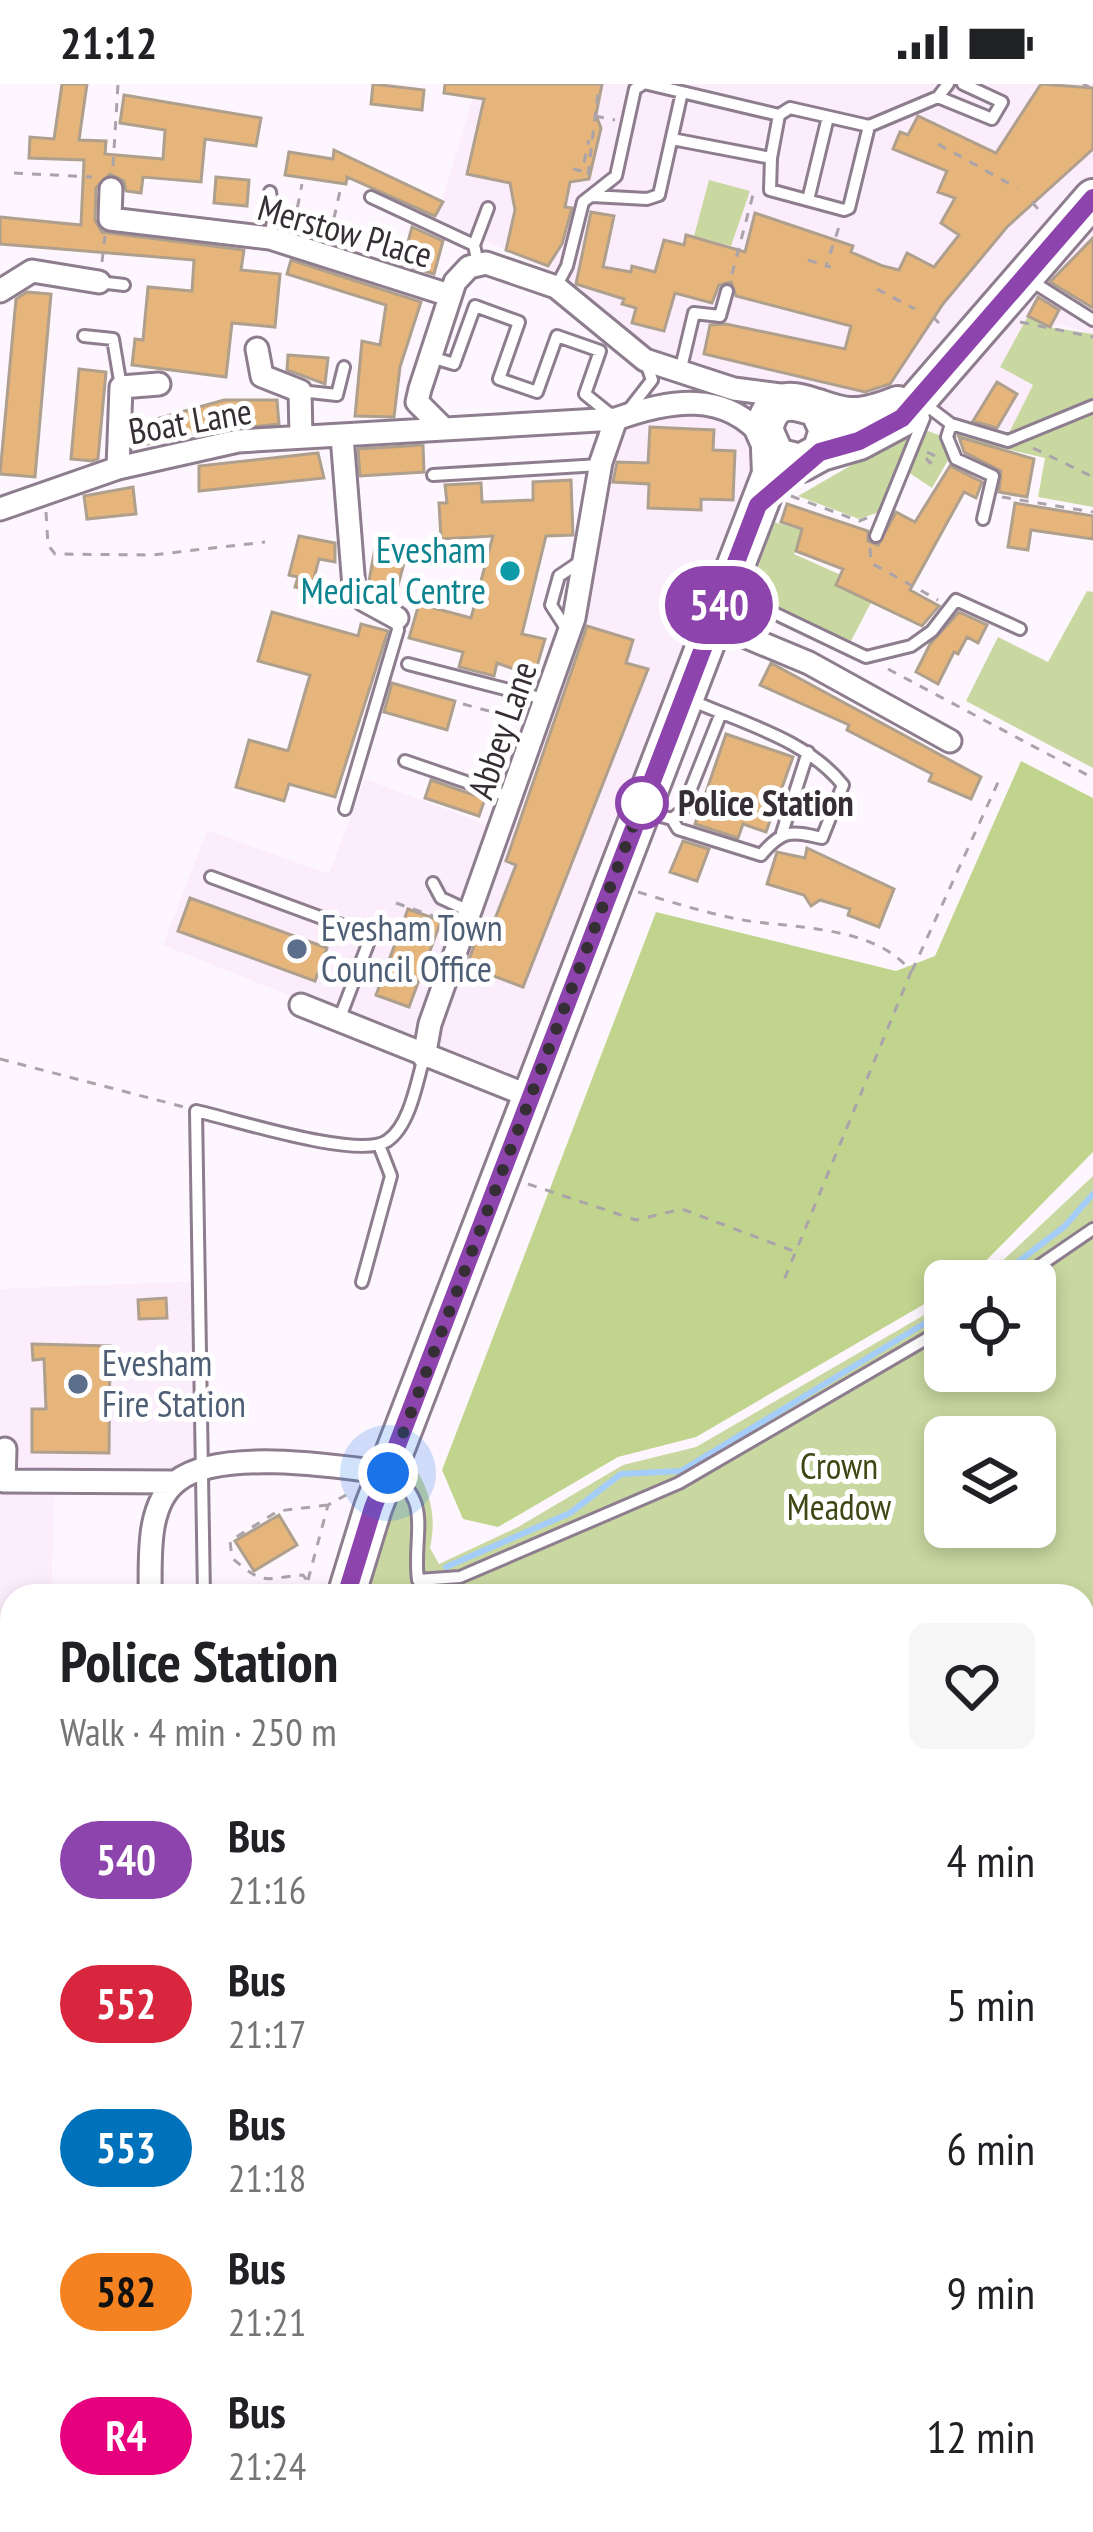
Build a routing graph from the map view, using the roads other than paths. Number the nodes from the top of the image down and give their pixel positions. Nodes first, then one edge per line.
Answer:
1 (646, 84) edge
2 (948, 84) edge
3 (963, 84) edge
4 (682, 92) junction
5 (938, 97) junction
6 (779, 115) junction
7 (828, 117) junction
8 (869, 126) junction
9 (672, 139) junction
10 (771, 158) junction
11 (616, 176) junction
12 (111, 183) road end
13 (270, 192) dead end
14 (592, 196) junction
15 (371, 197) dead end
16 (639, 198) junction
17 (1093, 198) edge
18 (808, 200) junction
19 (488, 208) dead end
20 (280, 241) junction
21 (476, 255) junction
22 (1025, 277) junction
23 (99, 282) joint
24 (124, 285) dead end
25 (556, 287) junction
26 (0, 291) edge
27 (727, 291) road end
28 (449, 295) junction
29 (1093, 320) edge
30 (84, 336) dead end
31 (257, 349) dead end
32 (429, 356) junction
33 (645, 360) junction
34 (344, 367) dead end
35 (680, 372) junction
36 (160, 384) dead end
37 (121, 387) junction
38 (300, 392) junction
39 (417, 402) junction
40 (924, 404) junction
41 (800, 405) junction
42 (1093, 406) edge
43 (616, 419) junction
44 (951, 424) junction
45 (443, 428) junction
46 (400, 431) junction
47 (342, 436) junction
48 (301, 437) junction
49 (767, 444) junction
50 (815, 456) junction
51 (600, 465) junction
52 (118, 468) junction
53 (433, 475) dead end
54 (773, 501) junction
55 (0, 509) edge
56 (983, 519) dead end
57 (875, 536) road end
58 (725, 588) junction
59 (397, 618) joint
60 (713, 623) junction
61 (1020, 628) dead end
62 (408, 664) dead end
63 (684, 698) junction
64 (548, 700) junction
65 (721, 713) junction
66 (950, 741) dead end
67 (808, 752) junction
68 (405, 761) dead end
69 (513, 798) junction
70 (345, 809) dead end
71 (656, 814) junction
72 (782, 833) junction
73 (211, 877) dead end
74 (434, 883) dead end
75 (469, 920) junction
76 (301, 1006) dead end
77 (339, 1022) junction
78 (424, 1057) junction
79 (534, 1098) junction
80 (379, 1144) junction
81 (1093, 1229) edge
82 (1048, 1260) edge
83 (362, 1282) dead end
84 (924, 1340) edge
85 (4, 1449) dead end
86 (202, 1469) junction
87 (388, 1473) junction
88 (175, 1482) junction
89 (150, 1584) edge
90 (204, 1584) edge
91 (350, 1584) edge

1 - 4 lane
1 - 11 lane
2 - 5 lane
3 - 5 lane
4 - 6 lane
4 - 9 lane
5 - 8 lane
6 - 7 lane
6 - 10 lane
7 - 8 lane
7 - 18 lane
8 - 18 lane
9 - 10 lane
9 - 16 lane
10 - 18 lane
11 - 14 lane
11 - 16 lane
12 - 20 street, Merstow Place
13 - 20 lane
14 - 16 lane
14 - 25 lane
15 - 21 lane
17 - 22 main road
19 - 21 lane
20 - 28 street, Merstow Place
21 - 25 street
21 - 28 street
22 - 29 lane
22 - 40 main road
23 - 24 lane
23 - 26 street
25 - 33 street
27 - 35 lane
28 - 32 street
30 - 37 lane
31 - 38 street
32 - 39 street
32 - 43 lane
33 - 35 street
33 - 43 lane
34 - 38 lane
35 - 41 street
36 - 37 street
37 - 52 street
38 - 48 street
39 - 45 street
39 - 46 street
40 - 41 main road
40 - 44 lane
40 - 50 main road
40 - 57 lane
41 - 49 main road
41 - 50 main road
42 - 44 lane
43 - 45 street, Boat Lane
43 - 49 street, Boat Lane
43 - 51 street, Abbey Lane
44 - 56 lane
45 - 46 street, Boat Lane
46 - 47 street, Boat Lane
47 - 48 street, Boat Lane
47 - 59 street
48 - 52 street, Boat Lane
49 - 50 main road
49 - 54 main road
50 - 54 main road
51 - 53 lane
51 - 64 street, Abbey Lane
52 - 55 street, Boat Lane
54 - 58 main road
58 - 60 main road
58 - 61 lane
59 - 70 lane
60 - 63 main road
60 - 66 street
62 - 64 lane
63 - 65 lane
63 - 71 main road
64 - 69 street, Abbey Lane
65 - 67 lane
65 - 71 lane
67 - 72 lane
67 - 72 lane
68 - 69 lane
69 - 75 street, Abbey Lane
71 - 72 lane
71 - 79 main road
73 - 77 lane
74 - 75 lane
75 - 78 street, Abbey Lane
76 - 77 street
77 - 78 street
78 - 79 street
78 - 80 lane, Abbey Lane
79 - 87 main road
80 - 83 lane
80 - 86 lane
81 - 82 lane
84 - 87 lane
85 - 88 street
86 - 87 street
86 - 88 street
86 - 90 lane
87 - 91 main road
88 - 89 street

